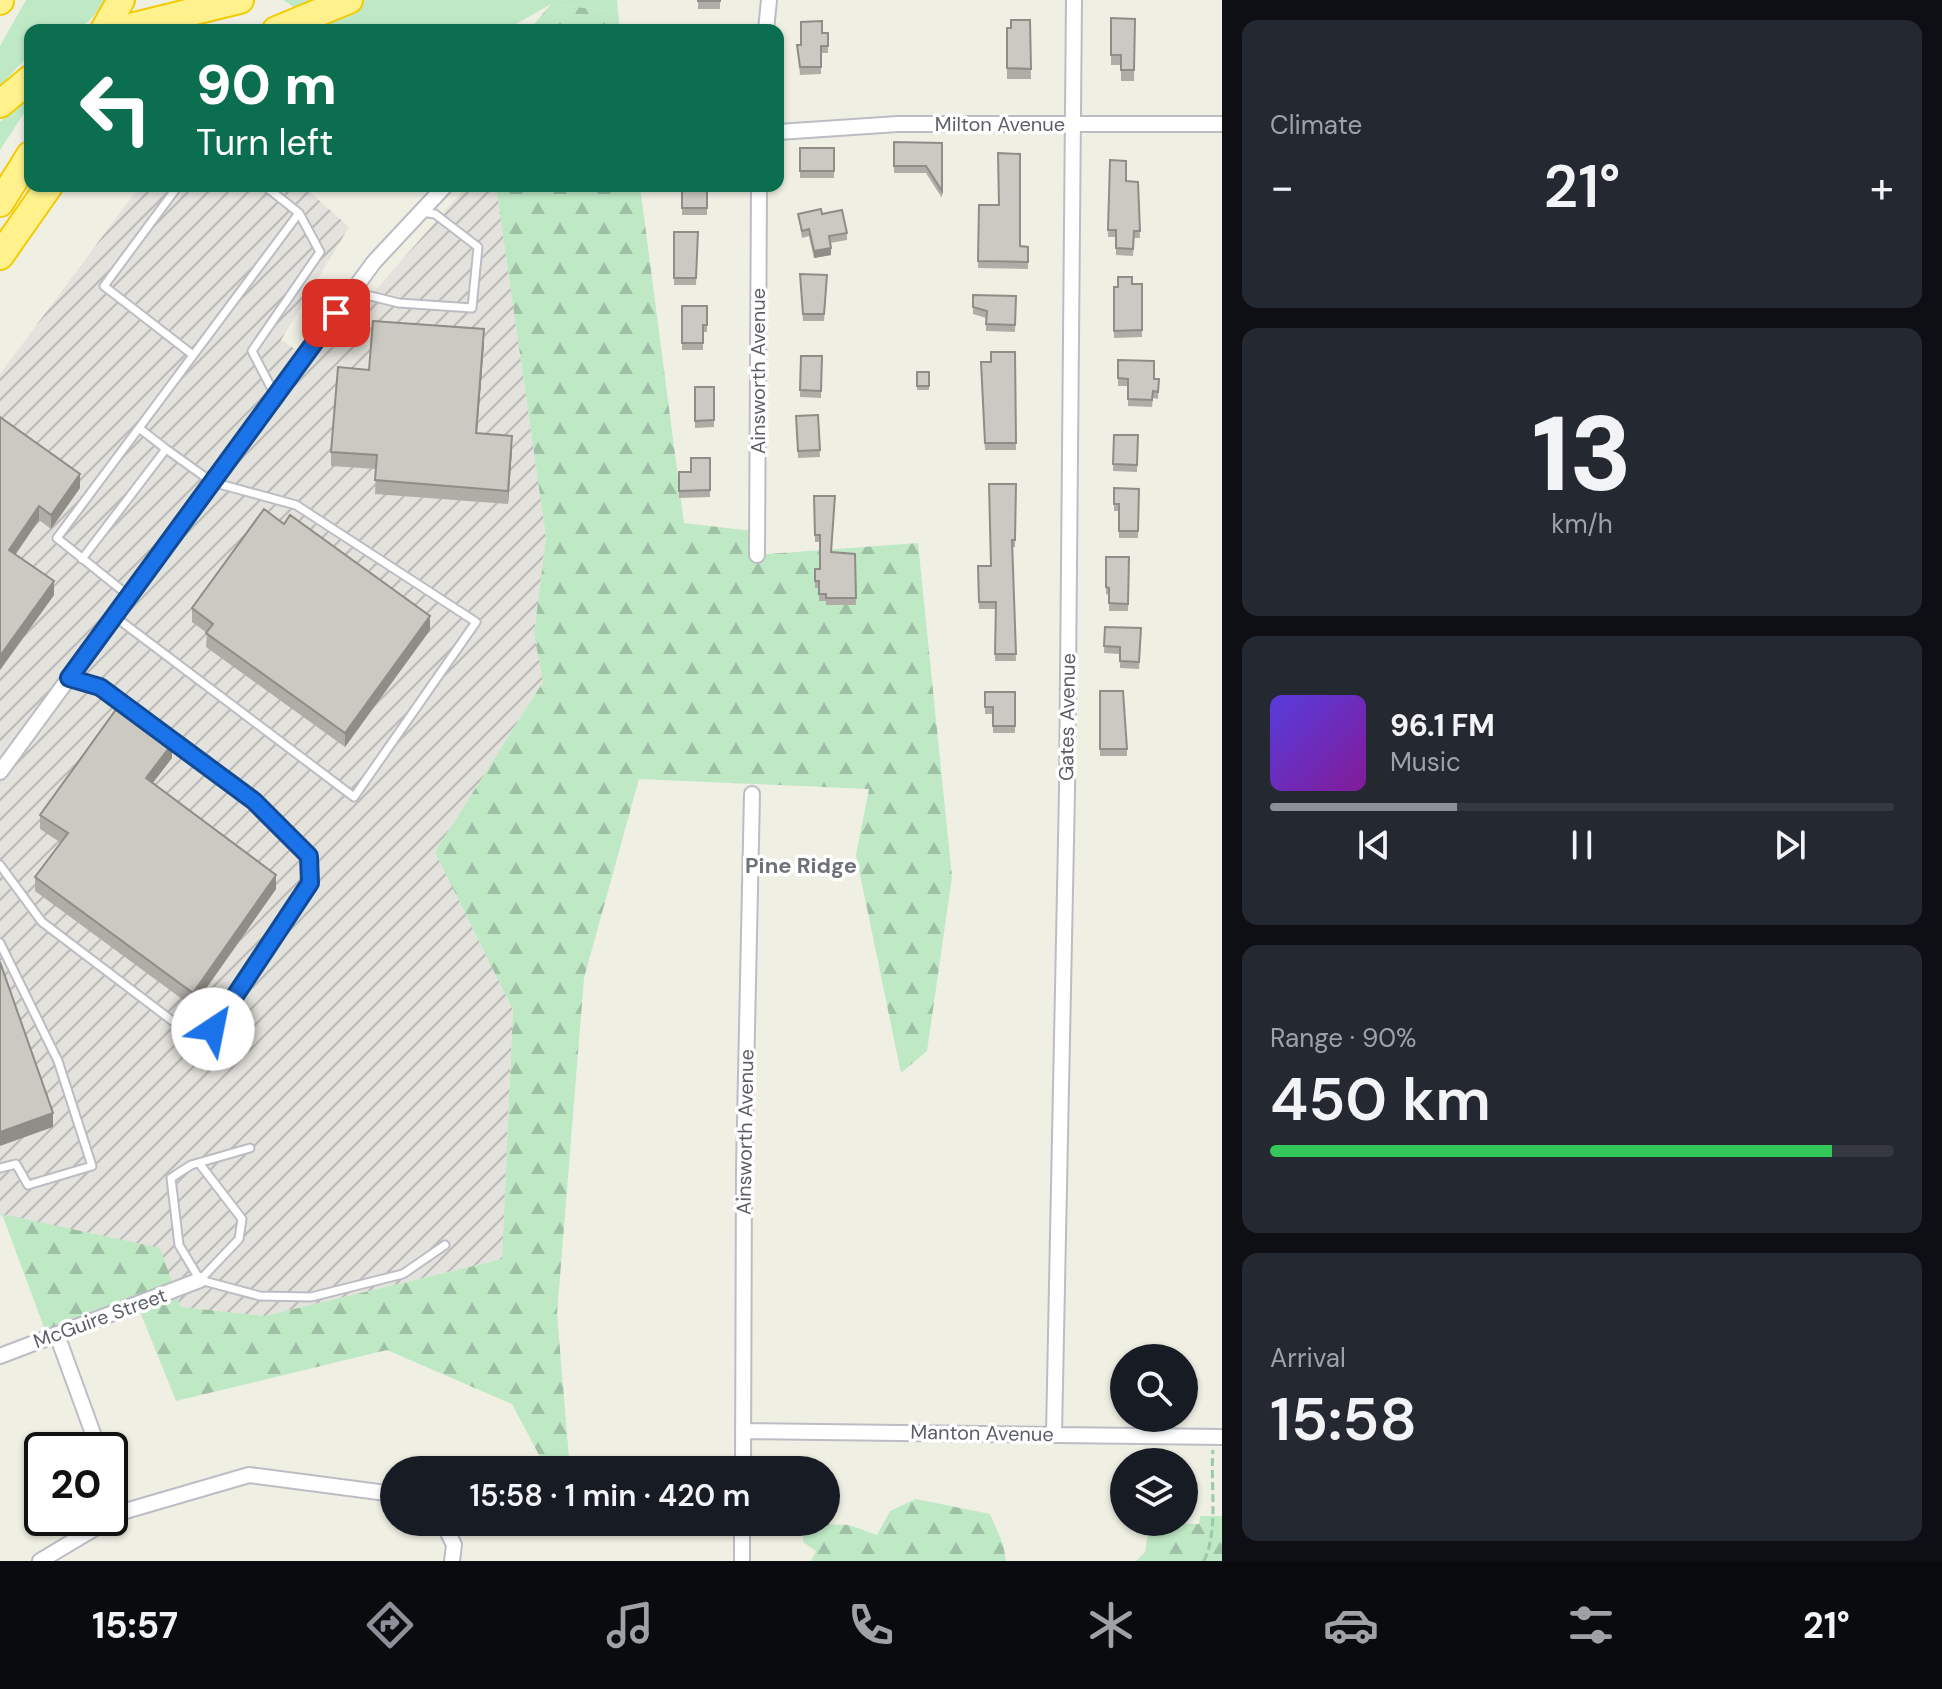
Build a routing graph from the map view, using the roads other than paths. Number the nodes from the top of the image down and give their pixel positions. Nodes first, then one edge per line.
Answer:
1 (121, 0) edge
2 (240, 0) edge
3 (349, 0) edge
4 (769, 0) edge
5 (1074, 0) edge
6 (107, 24) edge
7 (140, 24) edge
8 (291, 24) edge
9 (767, 24) edge
10 (24, 84) edge
11 (0, 104) edge
12 (1074, 124) junction
13 (1222, 124) edge
14 (784, 132) edge
15 (24, 165) edge
16 (45, 192) edge
17 (174, 192) edge
18 (273, 192) edge
19 (439, 192) edge
20 (759, 192) edge
21 (0, 203) edge
22 (421, 212) junction
23 (299, 213) junction
24 (0, 256) edge
25 (351, 292) junction
26 (193, 355) junction
27 (276, 396) junction
28 (139, 428) junction
29 (166, 449) junction
30 (212, 482) junction
31 (757, 555) dead end
32 (82, 559) junction
33 (129, 596) junction
34 (114, 616) junction
35 (69, 678) junction
36 (0, 772) edge
37 (752, 794) dead end
38 (0, 865) edge
39 (0, 943) edge
40 (250, 1148) dead end
41 (199, 1163) junction
42 (0, 1168) edge
43 (445, 1245) dead end
44 (200, 1280) junction
45 (57, 1335) junction
46 (0, 1356) edge
47 (743, 1431) junction
48 (92, 1432) edge
49 (1054, 1434) junction
50 (1218, 1437) edge
51 (743, 1456) edge
52 (380, 1492) edge
53 (128, 1510) edge
54 (82, 1536) edge
55 (450, 1536) edge
56 (742, 1536) edge
57 (40, 1561) edge
58 (452, 1561) edge
59 (742, 1561) edge

1 - 6 highway
2 - 7 highway
3 - 8 highway
4 - 9 street
5 - 12 street, Gates Avenue
10 - 11 highway
12 - 13 street, Milton Avenue
12 - 14 street, Milton Avenue
12 - 49 street, Gates Avenue
15 - 21 highway
16 - 24 highway
17 - 26 lane
18 - 23 lane
19 - 22 street
20 - 31 street, Ainsworth Avenue
22 - 25 street
22 - 25 lane
23 - 26 lane
23 - 27 lane
25 - 27 street
26 - 28 lane
27 - 30 street
28 - 29 lane
28 - 32 lane
29 - 30 lane
29 - 32 lane
30 - 33 street
30 - 34 lane
32 - 33 lane
33 - 34 street
34 - 35 street
35 - 36 street
35 - 38 lane
37 - 47 street, Ainsworth Avenue
39 - 42 lane
40 - 41 lane
41 - 44 lane
41 - 44 lane
43 - 44 lane
44 - 45 street, McGuire Street
45 - 46 street, McGuire Street
45 - 48 street
47 - 49 street, Manton Avenue
47 - 51 street, Ainsworth Avenue
49 - 50 street, Manton Avenue
52 - 53 street
54 - 57 street
55 - 58 street
56 - 59 street

